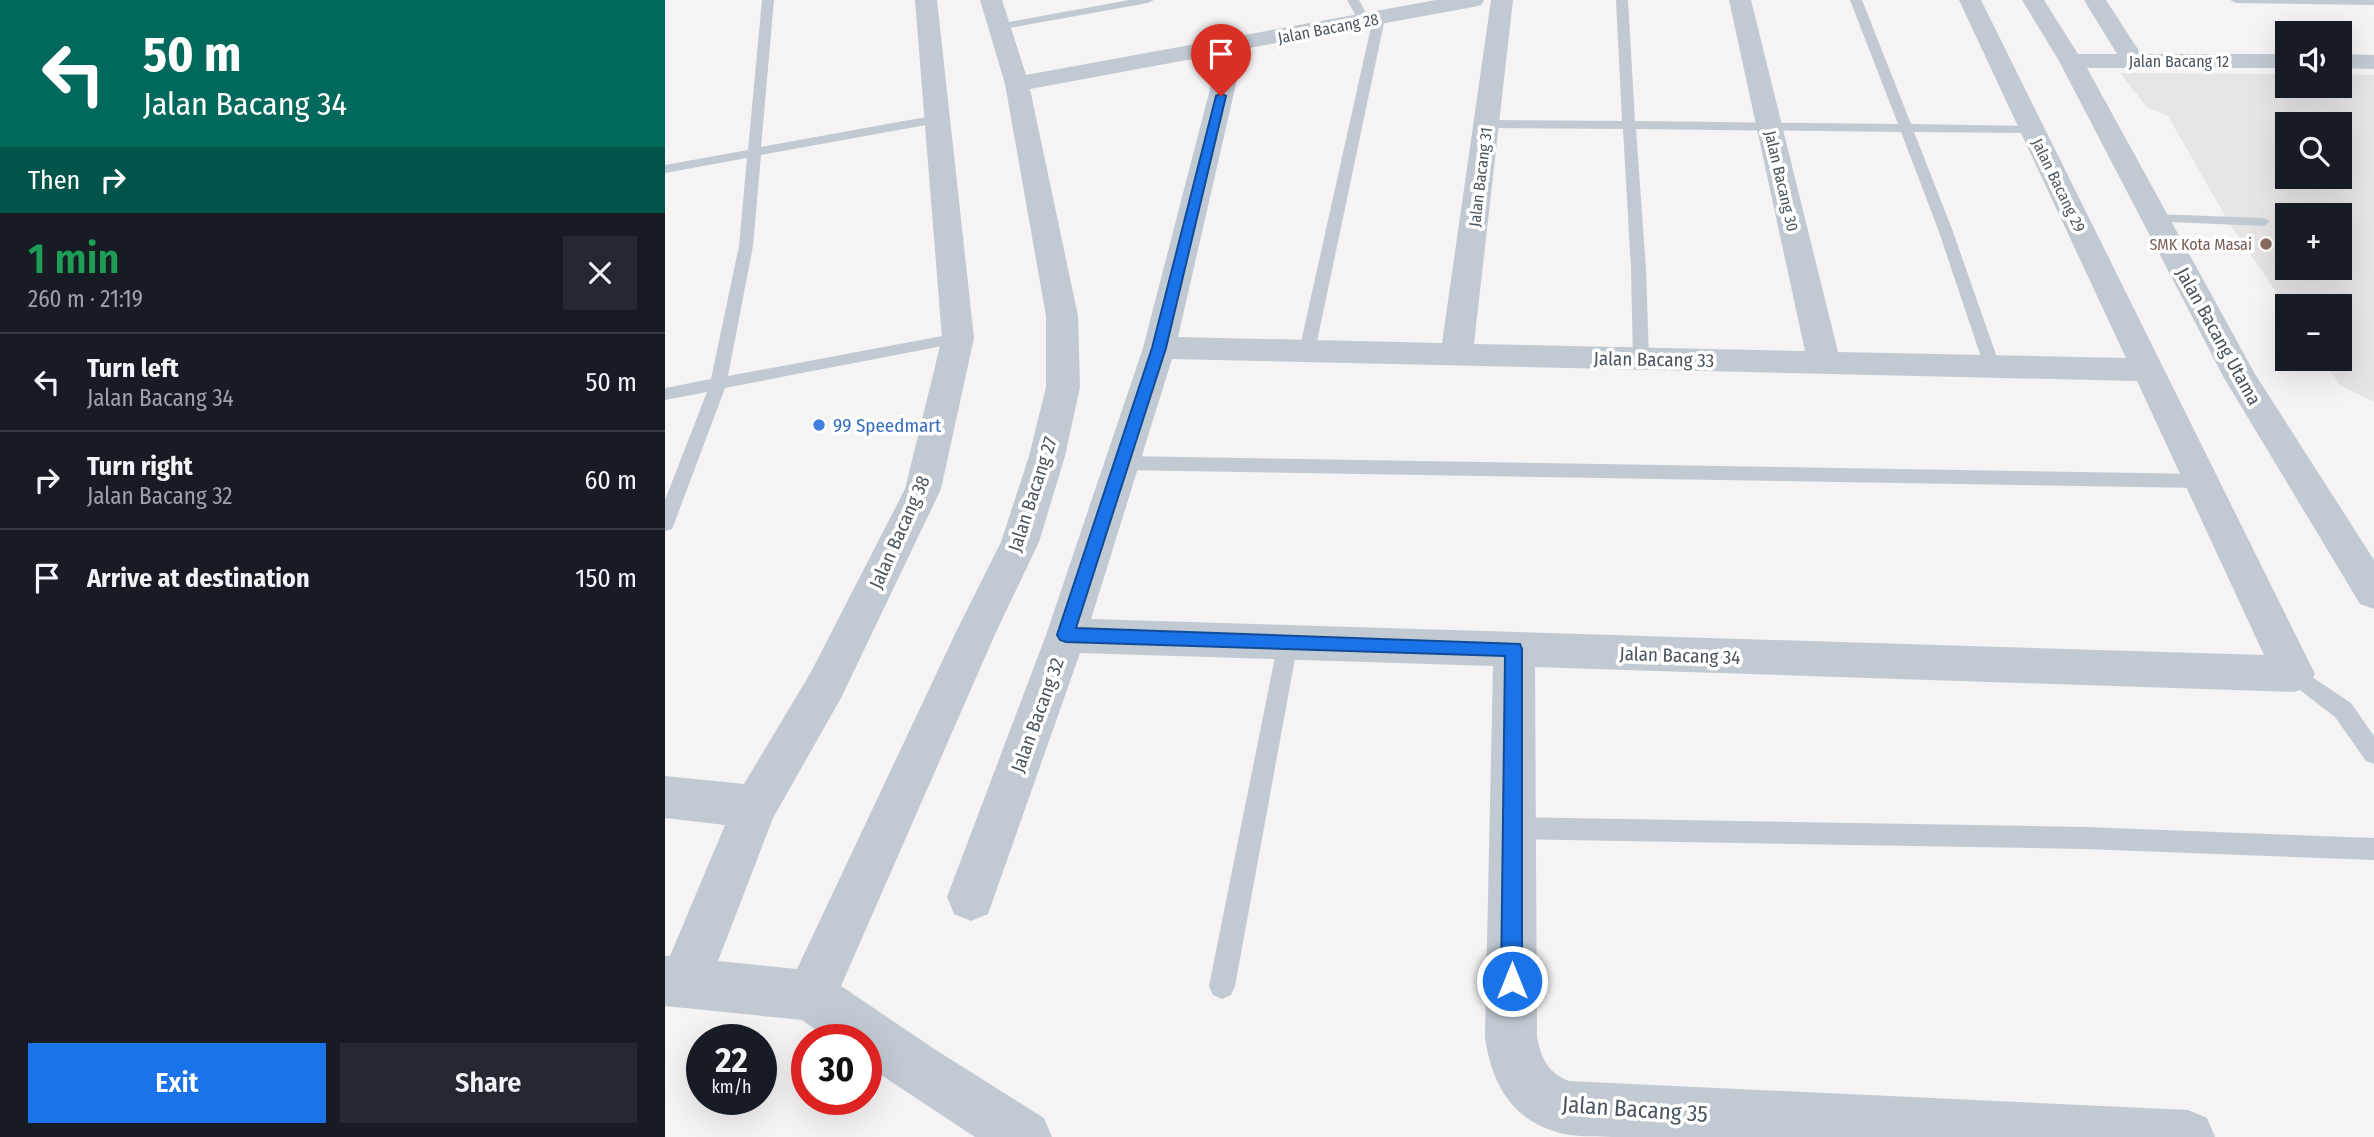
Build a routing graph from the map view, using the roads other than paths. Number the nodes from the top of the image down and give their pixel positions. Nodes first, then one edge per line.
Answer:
1 (768, 0) edge
2 (926, 0) edge
3 (1148, 0) edge
4 (1473, 0) edge
5 (1502, 0) edge
6 (1622, 0) edge
7 (1740, 0) edge
8 (1856, 0) edge
9 (1970, 0) edge
10 (2033, 0) edge
11 (2095, 0) edge
12 (2236, 0) edge
13 (2374, 2) edge
14 (994, 13) edge
15 (1366, 13) edge
16 (1233, 46) junction
17 (2133, 60) junction
18 (2071, 61) junction
19 (2275, 61) edge
20 (2352, 61) edge
21 (2374, 62) edge
22 (1017, 84) junction
23 (937, 119) junction
24 (1486, 124) junction
25 (1629, 125) junction
26 (1770, 127) junction
27 (1906, 128) junction
28 (2032, 129) junction
29 (754, 153) junction
30 (665, 169) edge
31 (2154, 218) junction
32 (2263, 222) dead end
33 (958, 338) junction
34 (1159, 348) junction
35 (1307, 351) junction
36 (1457, 355) junction
37 (1641, 359) junction
38 (1824, 363) junction
39 (1992, 366) junction
40 (2148, 370) junction
41 (718, 384) junction
42 (665, 394) edge
43 (1122, 463) junction
44 (2201, 481) junction
45 (665, 524) edge
46 (2374, 593) edge
47 (1066, 635) junction
48 (1288, 642) junction
49 (1514, 649) junction
50 (2294, 674) junction
51 (2374, 754) edge
52 (665, 797) edge
53 (755, 807) junction
54 (1512, 828) junction
55 (2374, 849) edge
56 (971, 897) dead end
57 (674, 982) edge
58 (1221, 986) dead end
59 (811, 996) junction
60 (1025, 1137) edge
61 (2188, 1137) edge

1 - 29 lane
2 - 23 street, Jalan Bacang 38
3 - 14 lane
4 - 15 street, Jalan Bacang 28
5 - 24 street, Jalan Bacang 31
6 - 25 lane
7 - 26 street, Jalan Bacang 30
8 - 27 lane
9 - 28 street, Jalan Bacang 29
10 - 18 street, Jalan Bacang Utama
11 - 17 street
12 - 13 lane
14 - 22 street, Jalan Bacang 27
15 - 16 street, Jalan Bacang 28
15 - 35 lane
16 - 22 street, Jalan Bacang 28
16 - 34 street, Jalan Bacang 32
17 - 18 street, Jalan Bacang 12
17 - 19 street, Jalan Bacang 12
18 - 31 street, Jalan Bacang Utama
20 - 21 street
22 - 59 street, Jalan Bacang 27
23 - 29 lane
23 - 33 street, Jalan Bacang 38
24 - 25 lane
24 - 36 street, Jalan Bacang 31
25 - 26 lane
25 - 37 lane
26 - 27 lane
26 - 38 street, Jalan Bacang 30
27 - 28 lane
27 - 39 lane
28 - 40 street, Jalan Bacang 29
29 - 30 lane
29 - 41 lane
31 - 32 lane
31 - 46 street, Jalan Bacang Utama
33 - 41 lane
33 - 53 street, Jalan Bacang 38
34 - 35 street, Jalan Bacang 33
34 - 43 street, Jalan Bacang 32
35 - 36 street, Jalan Bacang 33
36 - 37 street, Jalan Bacang 33
37 - 38 street, Jalan Bacang 33
38 - 39 street, Jalan Bacang 33
39 - 40 street, Jalan Bacang 33
40 - 44 street, Jalan Bacang 29
41 - 42 lane
41 - 45 lane
43 - 44 lane
43 - 47 street, Jalan Bacang 32
44 - 50 street, Jalan Bacang 29
47 - 48 street, Jalan Bacang 34
47 - 56 street, Jalan Bacang 32
48 - 49 street, Jalan Bacang 34
48 - 58 lane
49 - 50 street, Jalan Bacang 34
49 - 54 street, Jalan Bacang 35
50 - 51 lane
52 - 53 street
53 - 57 street, Jalan Bacang 38
54 - 55 lane
54 - 61 street, Jalan Bacang 35
57 - 59 street
59 - 60 street

